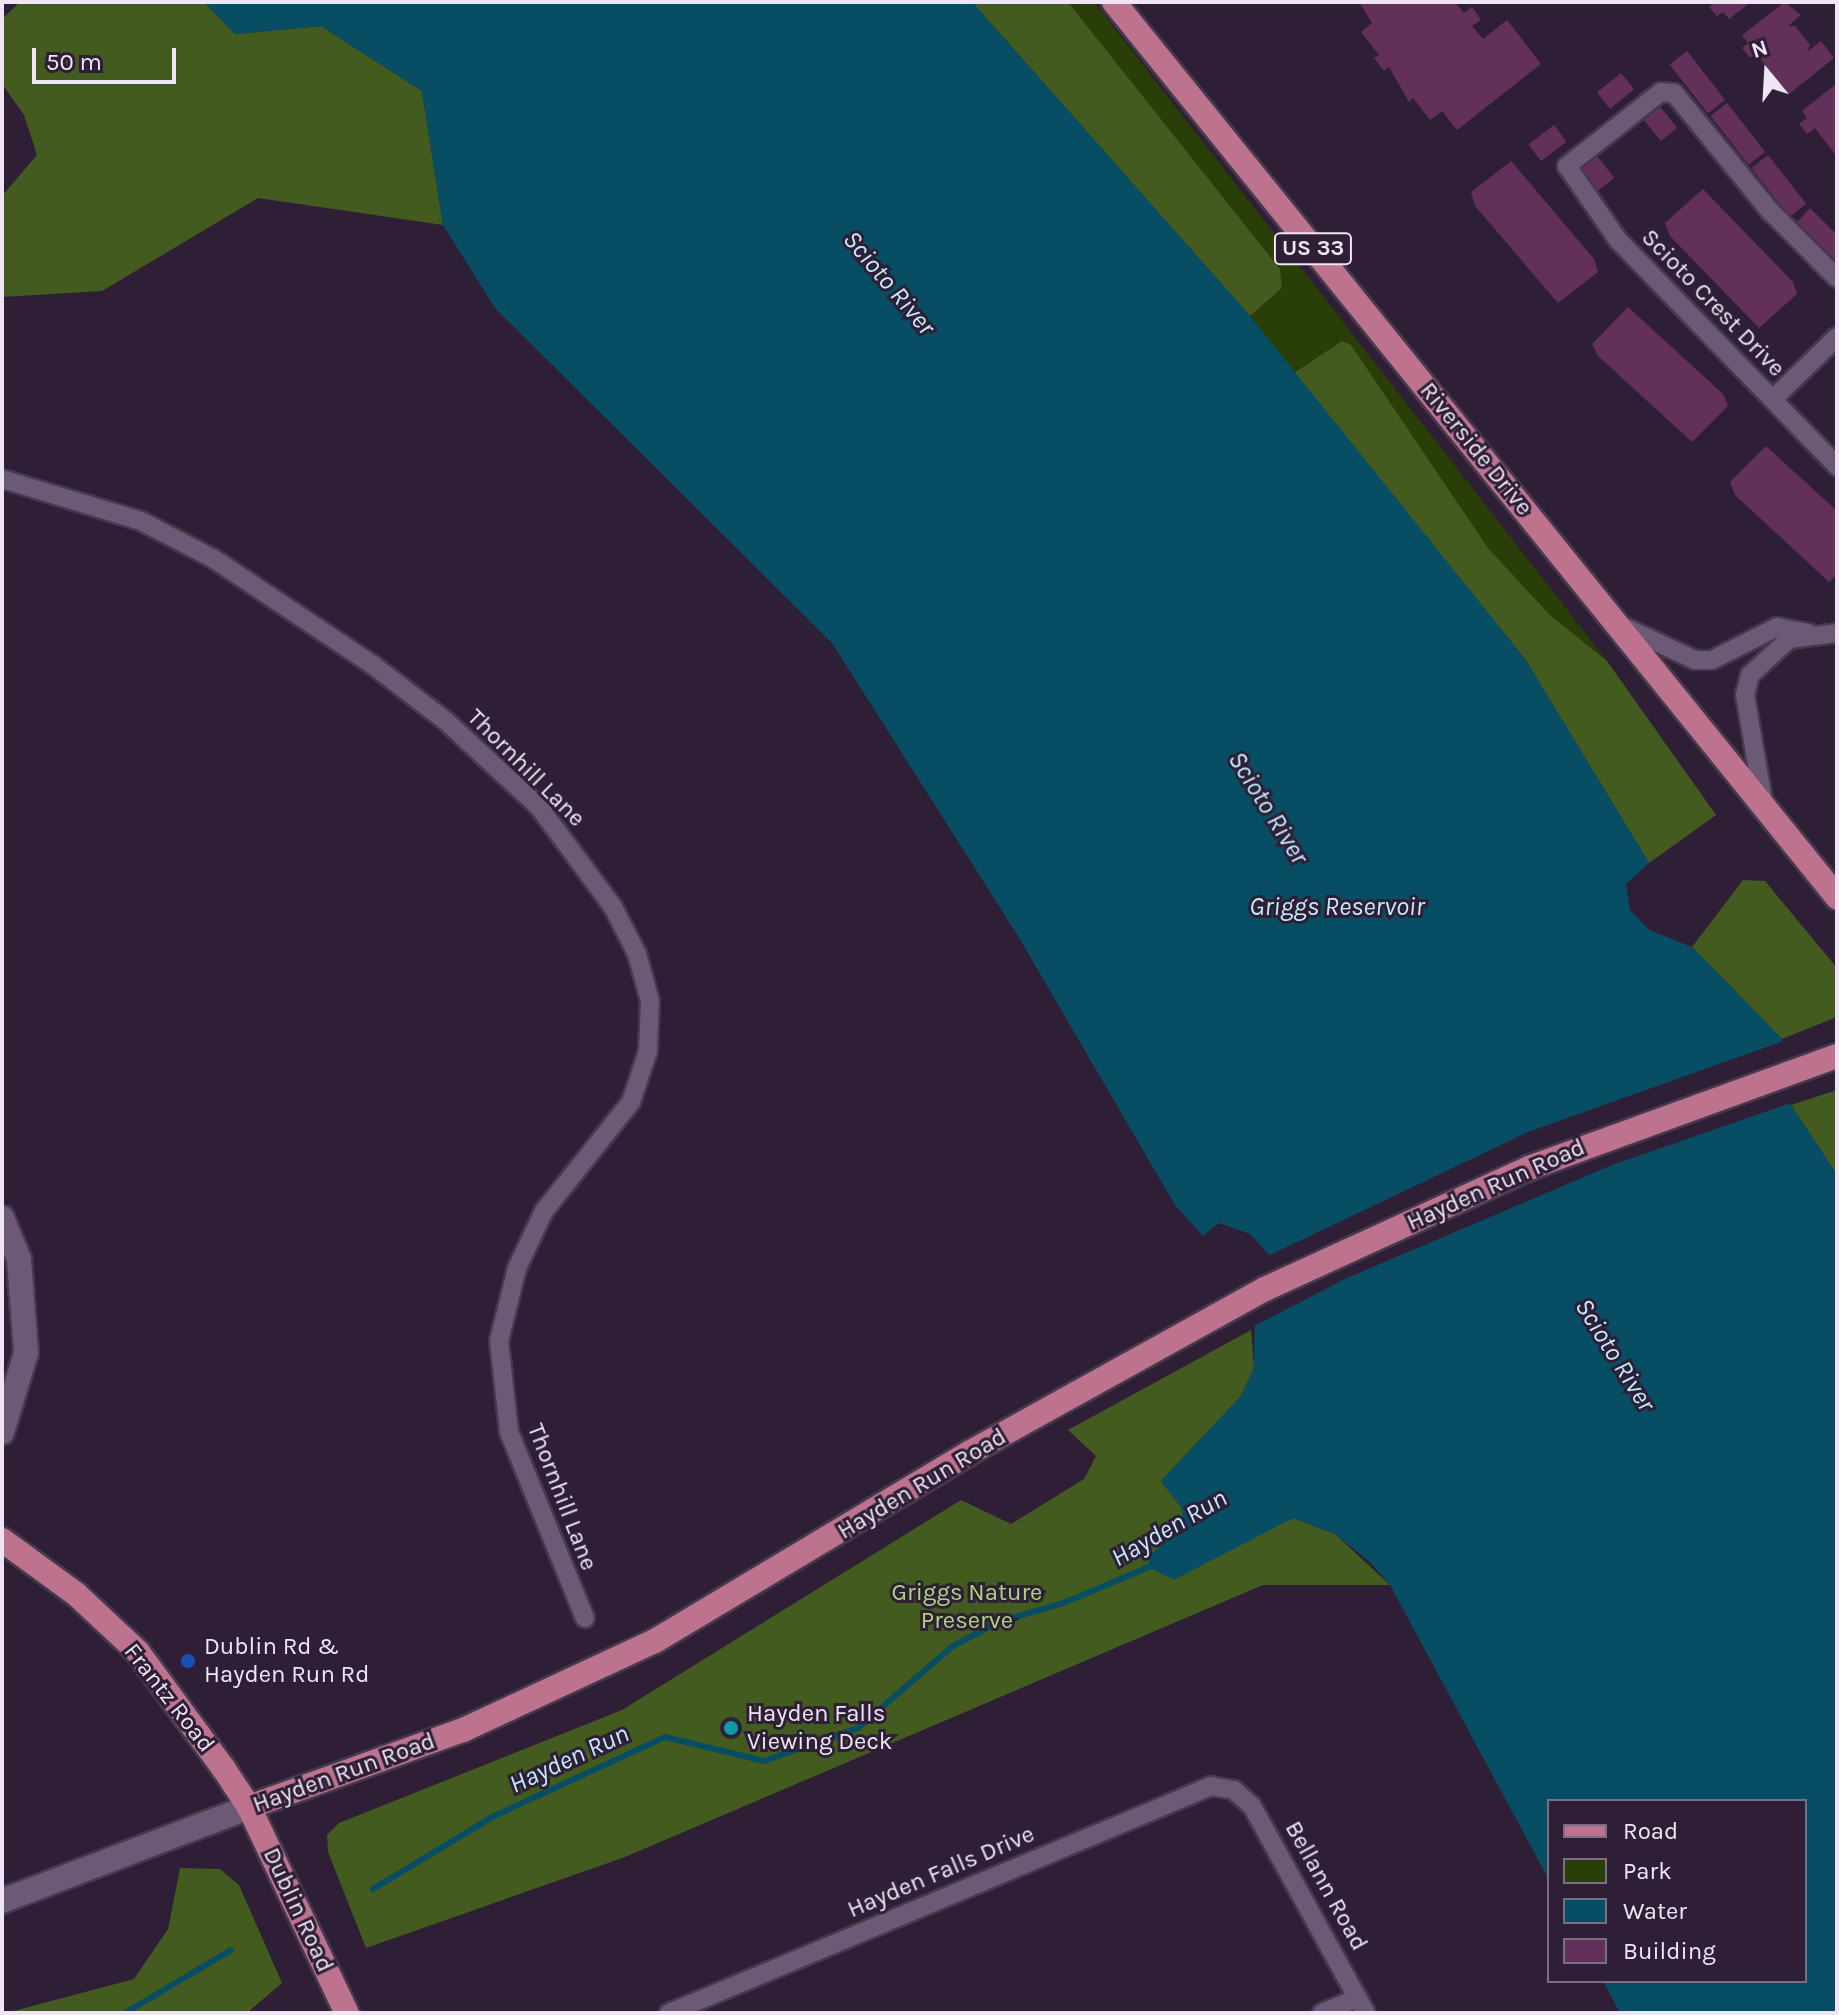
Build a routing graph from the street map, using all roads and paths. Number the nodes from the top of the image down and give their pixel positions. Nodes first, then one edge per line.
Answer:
1 (1114, 2) edge
2 (1837, 278) edge
3 (1837, 337) edge
4 (1773, 399) junction
5 (1837, 466) edge
6 (2, 479) edge
7 (1624, 627) junction
8 (1808, 633) junction
9 (1837, 633) edge
10 (1763, 800) junction
11 (1837, 897) edge
12 (1831, 1058) edge
13 (2, 1218) edge
14 (2, 1432) edge
15 (2, 1540) edge
16 (585, 1618) dead end
17 (1234, 1790) joint
18 (249, 1807) junction
19 (2, 1901) edge
20 (1362, 2005) edge
21 (347, 2013) edge
22 (669, 2013) edge
23 (1322, 2013) edge

1 - 7 main road, Riverside Drive / US 33
2 - 4 street, Scioto Crest Drive
3 - 4 street
4 - 5 street, Scioto Crest Drive
6 - 16 street, Thornhill Lane
7 - 8 street
7 - 10 main road, Riverside Drive / US 33
8 - 9 street
8 - 10 street
10 - 11 main road, Riverside Drive / US 33
12 - 18 main road, Hayden Run Road
13 - 14 main road
15 - 18 main road, Frantz Road
17 - 20 street, Bellann Road
17 - 22 street, Hayden Falls Drive
18 - 19 main road, Hayden Run Road
18 - 21 main road, Dublin Road
20 - 23 street

